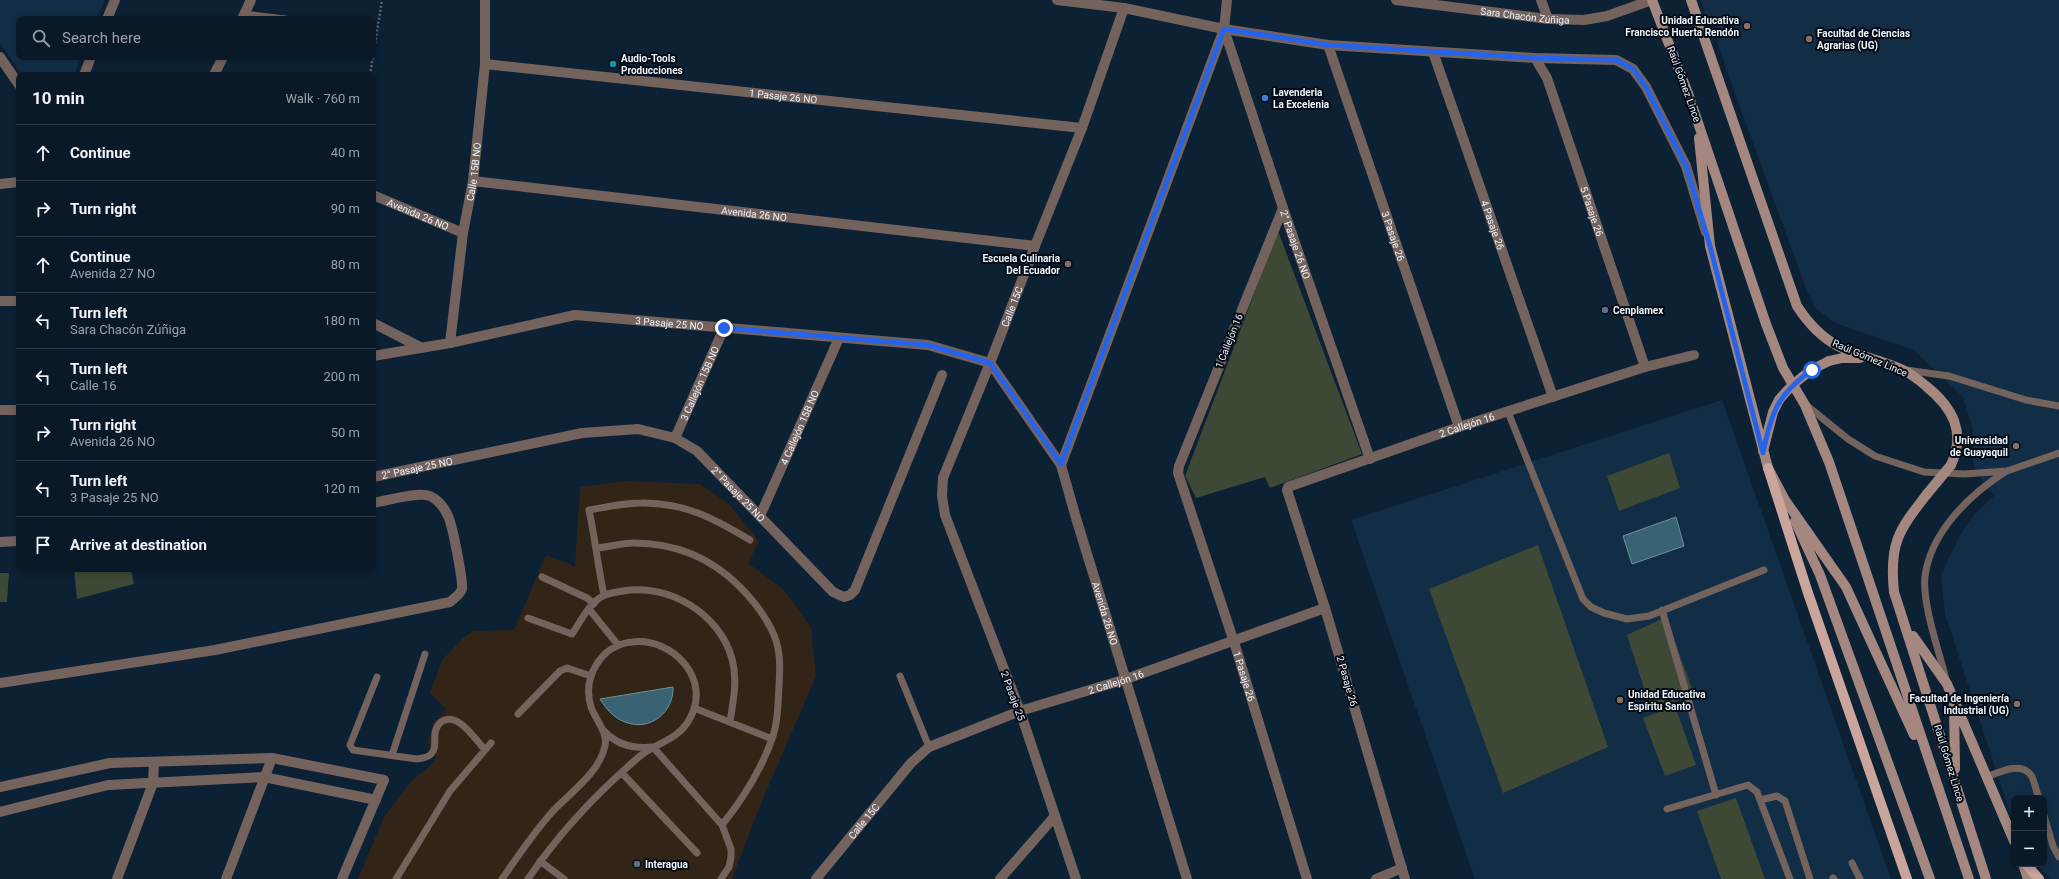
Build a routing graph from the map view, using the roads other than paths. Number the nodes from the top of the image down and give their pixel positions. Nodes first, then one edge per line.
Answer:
1 (115, 0) edge
2 (251, 0) edge
3 (485, 0) edge
4 (1057, 0) edge
5 (1227, 0) edge
6 (1396, 0) edge
7 (1541, 0) edge
8 (1652, 0) edge
9 (1691, 0) edge
10 (1124, 8) junction
11 (108, 16) edge
12 (243, 16) edge
13 (1548, 19) junction
14 (1224, 29) junction
15 (1328, 45) junction
16 (1433, 52) junction
17 (0, 57) edge
18 (1535, 58) junction
19 (90, 60) edge
20 (222, 60) edge
21 (485, 64) junction
22 (85, 72) edge
23 (216, 72) edge
24 (16, 81) edge
25 (1689, 96) junction
26 (1082, 128) junction
27 (16, 182) edge
28 (473, 182) junction
29 (0, 184) edge
30 (376, 196) edge
31 (1283, 208) junction
32 (463, 233) junction
33 (1035, 246) junction
34 (1710, 246) junction
35 (0, 301) edge
36 (16, 301) edge
37 (376, 325) edge
38 (724, 328) junction
39 (839, 338) junction
40 (450, 343) junction
41 (420, 347) junction
42 (376, 355) edge
43 (1694, 355) dead end
44 (1874, 360) junction
45 (990, 363) junction
46 (1645, 367) junction
47 (1903, 370) junction
48 (942, 375) dead end
49 (1553, 397) junction
50 (1805, 405) junction
51 (2059, 406) edge
52 (0, 410) edge
53 (16, 410) edge
54 (1508, 412) junction
55 (1459, 427) junction
56 (675, 438) junction
57 (1763, 453) junction
58 (2059, 453) edge
59 (1370, 459) junction
60 (1061, 464) junction
61 (1768, 468) junction
62 (2007, 471) junction
63 (1178, 475) joint
64 (376, 476) edge
65 (1290, 485) joint
66 (1786, 500) junction
67 (376, 502) edge
68 (945, 515) joint
69 (760, 516) junction
70 (750, 540) dead end
71 (16, 541) edge
72 (0, 542) edge
73 (597, 548) junction
74 (1764, 570) dead end
75 (542, 577) dead end
76 (604, 595) junction
77 (591, 607) junction
78 (1326, 608) junction
79 (1662, 610) junction
80 (528, 618) dead end
81 (1907, 628) junction
82 (1234, 642) junction
83 (618, 645) junction
84 (425, 654) dead end
85 (591, 676) junction
86 (900, 676) dead end
87 (377, 677) dead end
88 (1126, 679) junction
89 (0, 683) edge
90 (1947, 684) junction
91 (1954, 701) junction
92 (694, 708) junction
93 (1020, 711) junction
94 (518, 714) dead end
95 (730, 722) junction
96 (601, 728) junction
97 (772, 739) junction
98 (490, 743) dead end
99 (653, 747) junction
100 (930, 747) junction
101 (485, 750) junction
102 (392, 755) junction
103 (272, 758) junction
104 (154, 762) junction
105 (911, 763) joint
106 (622, 773) junction
107 (1933, 773) junction
108 (264, 777) junction
109 (1987, 777) junction
110 (1955, 781) junction
111 (153, 783) junction
112 (0, 788) edge
113 (1716, 795) junction
114 (2037, 795) edge
115 (376, 800) junction
116 (1760, 800) junction
117 (1667, 809) dead end
118 (0, 812) edge
119 (1055, 816) junction
120 (722, 825) junction
121 (2047, 826) edge
122 (2011, 834) edge
123 (697, 853) dead end
124 (2059, 857) edge
125 (540, 861) junction
126 (1852, 863) dead end
127 (2026, 867) edge
128 (2028, 867) edge
129 (1402, 868) junction
130 (117, 879) edge
131 (226, 879) edge
132 (342, 879) edge
133 (396, 879) edge
134 (502, 879) edge
135 (528, 879) edge
136 (564, 879) edge
137 (721, 879) edge
138 (816, 879) edge
139 (1000, 879) edge
140 (1076, 879) edge
141 (1187, 879) edge
142 (1307, 879) edge
143 (1376, 879) edge
144 (1405, 879) edge
145 (1790, 879) edge
146 (1810, 879) edge
147 (1860, 879) edge
148 (1907, 879) edge
149 (1930, 879) edge
150 (1969, 879) edge
151 (1986, 879) edge
152 (2028, 879) edge
153 (2039, 879) edge

1 - 11 street
2 - 12 street
3 - 21 street, Calle 15B NO
4 - 10 street
5 - 14 street
6 - 13 street, Sara Chacón Zúñiga
7 - 13 street
8 - 13 street, Sara Chacón Zúñiga
8 - 25 main road, Raúl Gómez Lince
9 - 44 main road, Raúl Gómez Lince
10 - 14 street
10 - 26 street, Calle 15C
14 - 15 street
14 - 31 street, 2° Pasaje 26 NO
14 - 60 street
15 - 16 street
15 - 55 street, 3 Pasaje 26
16 - 18 street
16 - 49 street, 4 Pasaje 26
17 - 24 street
18 - 34 street
18 - 46 street, 5 Pasaje 26
19 - 22 street
20 - 23 street
21 - 26 street, 1 Pasaje 26 NO
21 - 28 street, Calle 15B NO
25 - 34 main road
25 - 50 main road, Raúl Gómez Lince
26 - 33 street, Calle 15C
27 - 29 street
28 - 32 street, Calle 15B NO
28 - 33 street, Avenida 26 NO
30 - 32 street, Avenida 26 NO
31 - 59 street, 2° Pasaje 26 NO
31 - 63 street, 1 Callejón 16
32 - 40 street, Calle 15B NO
33 - 45 street, Calle 15C
34 - 57 main road
35 - 36 street
37 - 41 street
38 - 39 street, 3 Pasaje 25 NO
38 - 40 street, 3 Pasaje 25 NO
38 - 56 street, 3 Callejón 15B NO
39 - 45 street, 3 Pasaje 25 NO
39 - 69 street, 4 Callejón 15B NO
40 - 41 street, 3 Pasaje 25 NO
41 - 42 street, 3 Pasaje 25 NO
43 - 46 street, 2 Callejón 16
44 - 47 main road, Raúl Gómez Lince
44 - 57 main road, bridge
45 - 60 street, Avenida 26 NO
45 - 68 street, Calle 15C
46 - 49 street, 2 Callejón 16
47 - 51 lane
47 - 81 main road, Raúl Gómez Lince, bridge
48 - 69 street, 2° Pasaje 25 NO
49 - 54 street, 2 Callejón 16
50 - 62 lane
50 - 107 main road, Raúl Gómez Lince
52 - 53 street
54 - 55 street, 2 Callejón 16
54 - 79 lane
55 - 59 street, 2 Callejón 16
56 - 64 street, 2° Pasaje 25 NO
56 - 69 street, 2° Pasaje 25 NO
57 - 61 main road
58 - 62 lane
59 - 65 street, 2 Callejón 16
60 - 88 street, Avenida 26 NO
61 - 66 main road
61 - 148 main road
62 - 90 lane
63 - 82 street, 1 Pasaje 26
65 - 78 street, 2 Pasaje 26
66 - 107 main road
66 - 149 main road
67 - 89 street
68 - 93 street, 2 Pasaje 25
70 - 73 lane
71 - 72 street
73 - 76 lane
73 - 97 lane
74 - 79 lane
75 - 77 lane
76 - 77 lane
76 - 95 lane
77 - 80 lane
77 - 83 lane
78 - 82 street, 2 Callejón 16
78 - 129 street, 2 Pasaje 26
79 - 113 lane
81 - 90 main road
81 - 110 main road, Raúl Gómez Lince
82 - 88 street, 2 Callejón 16
82 - 142 street, 1 Pasaje 26
83 - 85 lane
83 - 92 lane
84 - 102 lane
85 - 94 lane
85 - 96 lane
86 - 100 lane
87 - 102 lane
88 - 93 street, 2 Callejón 16
88 - 141 street, Avenida 26 NO
90 - 91 main road
91 - 109 main road
91 - 110 main road
92 - 95 lane
92 - 99 lane
93 - 100 street, 2 Callejón 16
93 - 119 street, 2 Pasaje 25
95 - 97 lane
96 - 99 lane
96 - 134 lane
97 - 120 lane
98 - 101 lane
99 - 106 lane
99 - 120 lane
100 - 105 street, 2 Callejón 16
101 - 102 lane
101 - 133 lane
103 - 104 street
103 - 108 street
103 - 115 street
104 - 111 street
104 - 112 street
105 - 138 street, Calle 15C
106 - 123 lane
106 - 125 lane
107 - 150 main road, Raúl Gómez Lince
108 - 111 street
108 - 115 street
108 - 131 street
109 - 114 lane
109 - 122 main road
110 - 151 main road, Raúl Gómez Lince
111 - 118 street
111 - 130 street
113 - 116 lane
113 - 117 lane
115 - 132 street
116 - 145 lane
116 - 146 lane
119 - 139 street
119 - 140 street, 2 Pasaje 25
120 - 137 lane
121 - 124 lane
125 - 135 lane
125 - 136 lane
126 - 147 lane
127 - 152 main road
128 - 153 main road
129 - 143 street
129 - 144 street, 2 Pasaje 26

